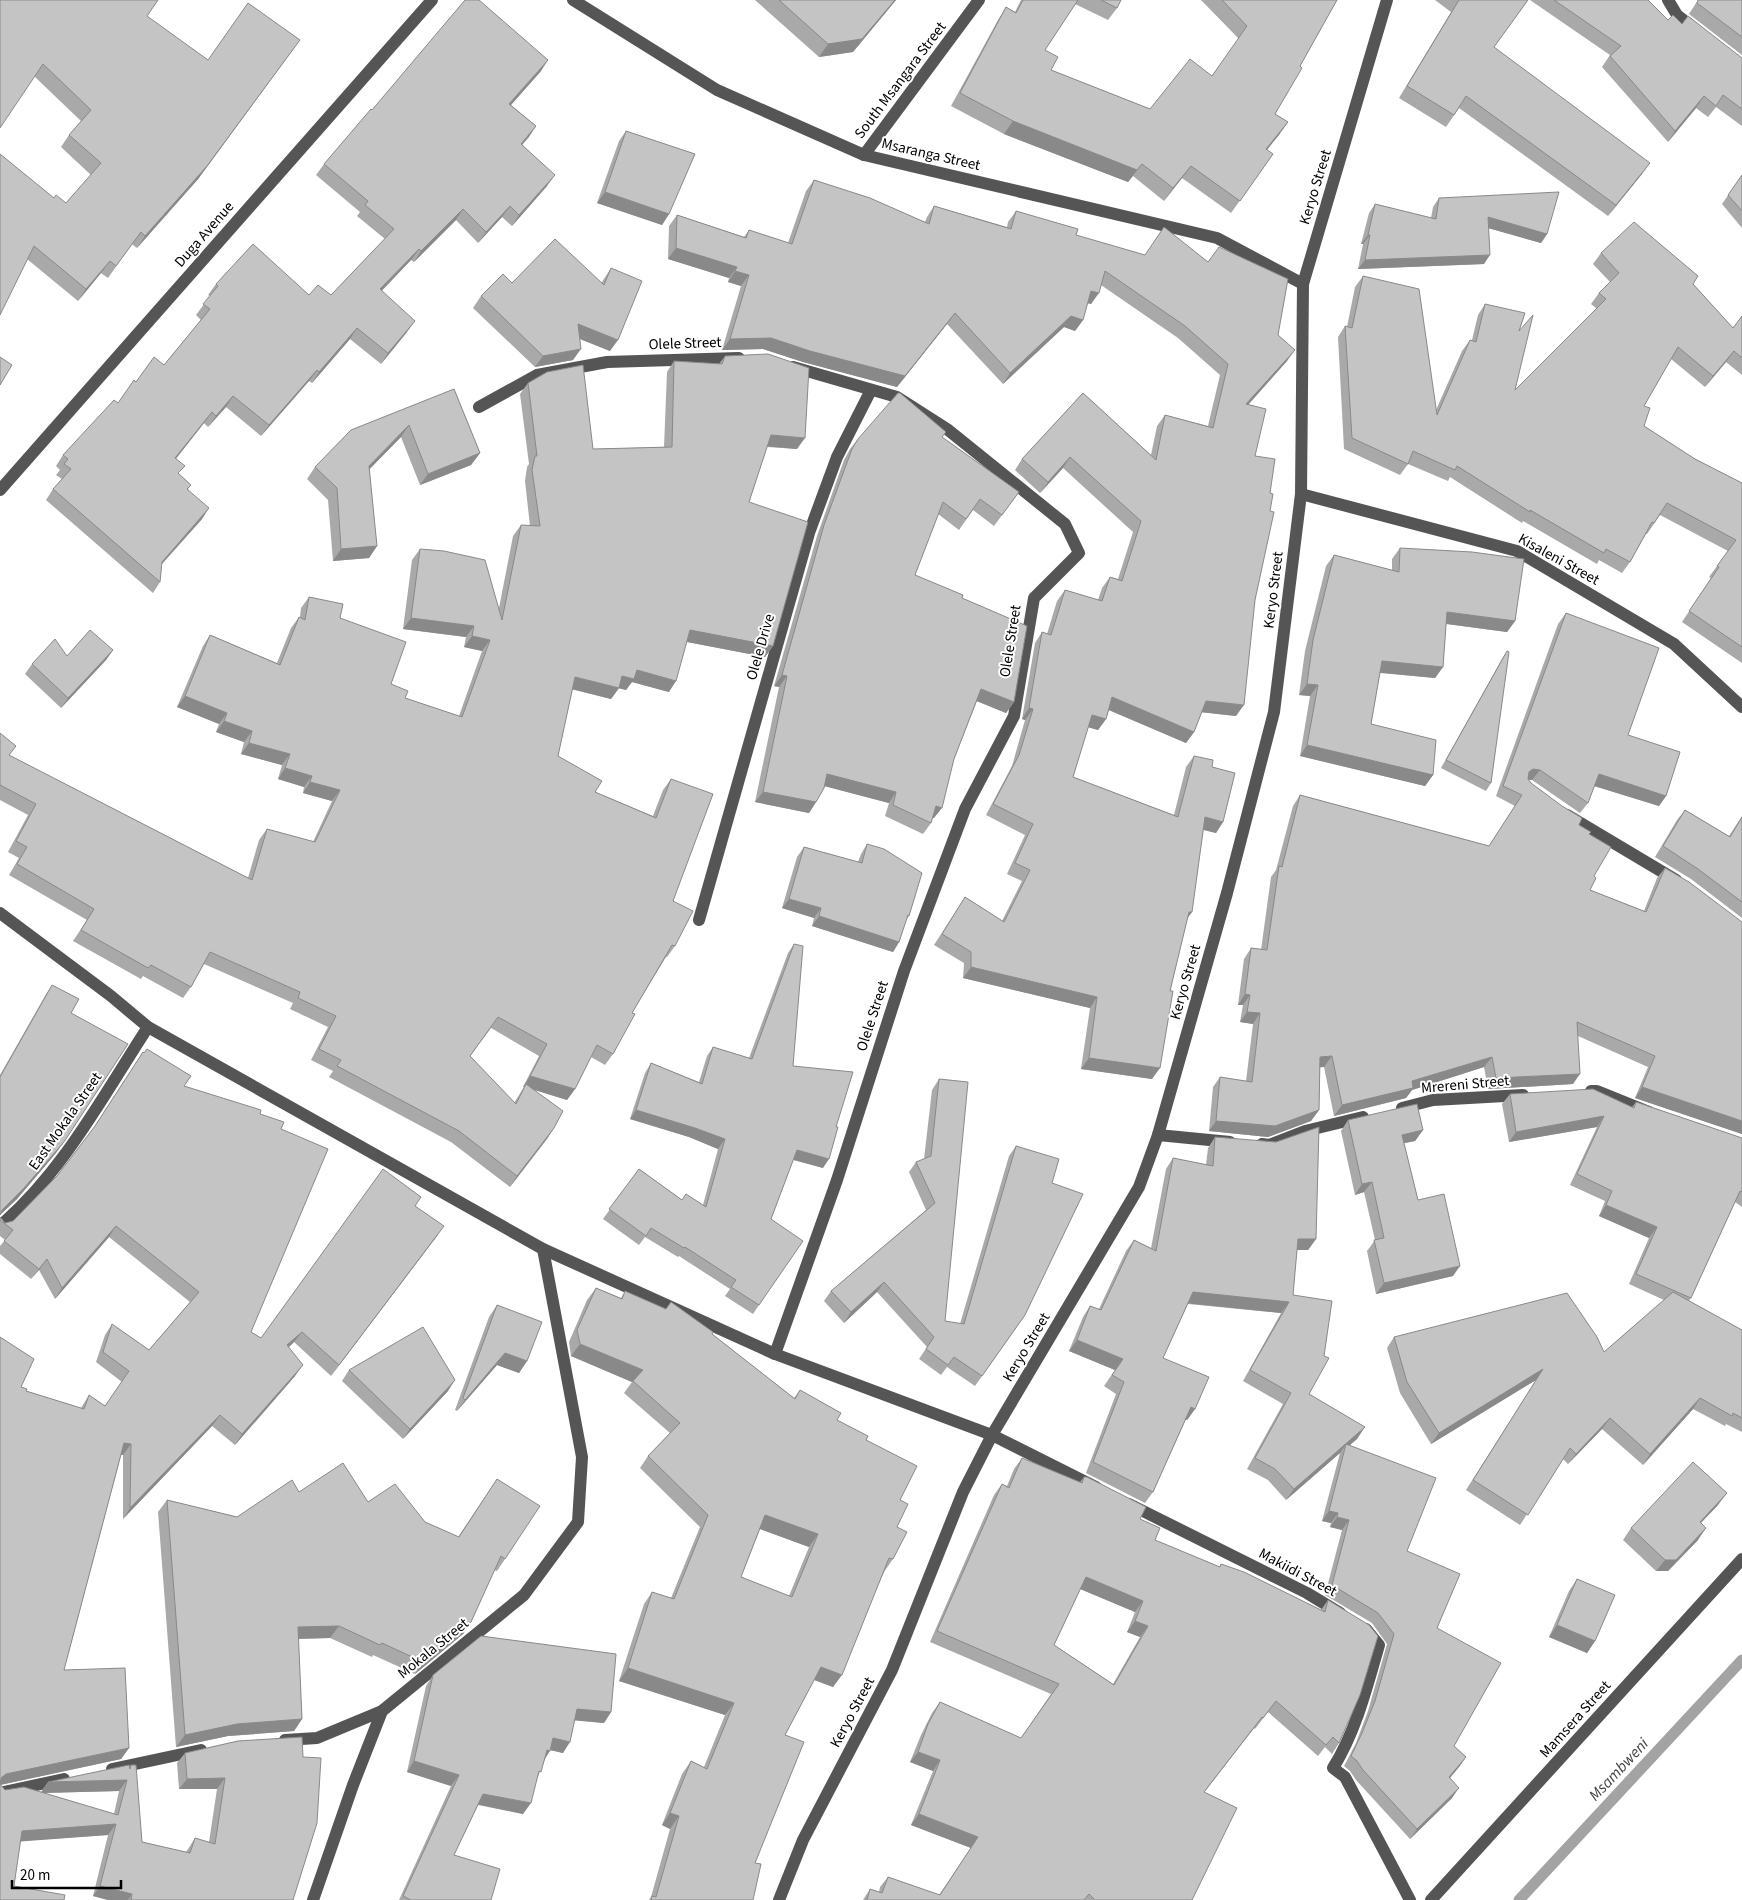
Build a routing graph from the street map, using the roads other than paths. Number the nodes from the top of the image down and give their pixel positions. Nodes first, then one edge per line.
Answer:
1 (432, 0) edge
2 (573, 0) edge
3 (979, 0) edge
4 (1387, 0) edge
5 (1668, 0) edge
6 (1706, 38) edge
7 (864, 155) junction
8 (1303, 284) junction
9 (752, 357) edge
10 (779, 363) edge
11 (871, 390) junction
12 (479, 407) dead end
13 (0, 490) edge
14 (1301, 494) junction
15 (1742, 707) edge
16 (1559, 810) edge
17 (1686, 886) edge
18 (0, 913) edge
19 (699, 920) dead end
20 (148, 1027) junction
21 (1577, 1092) edge
22 (1539, 1094) edge
23 (1664, 1117) edge
24 (1158, 1135) junction
25 (0, 1226) edge
26 (543, 1249) junction
27 (775, 1354) junction
28 (992, 1435) junction
29 (1742, 1559) edge
30 (382, 1711) junction
31 (268, 1742) edge
32 (210, 1748) edge
33 (96, 1773) edge
34 (76, 1777) edge
35 (0, 1793) edge
36 (313, 1900) edge
37 (778, 1900) edge
38 (1410, 1900) edge
39 (1432, 1900) edge

1 - 13 street, Duga Avenue
2 - 7 street, Msaranga Street
3 - 7 street, South Msangara Street
4 - 8 street, Keryo Street
5 - 6 street
7 - 8 street, Msaranga Street
8 - 14 street, Keryo Street
9 - 12 street, Olele Street
10 - 11 street, Olele Street
11 - 19 street, Olele Drive
11 - 27 street, Olele Street
14 - 15 street, Kisaleni Street
14 - 24 street, Keryo Street
16 - 17 street
18 - 20 street, Makiidi Street
20 - 25 street, East Mokala Street
20 - 26 street, Makiidi Street
21 - 23 street
22 - 24 street, Mrereni Street
24 - 28 street, Keryo Street
26 - 27 street, Makiidi Street
26 - 30 street, Mokala Street
27 - 28 street, Makiidi Street
28 - 37 street, Keryo Street
28 - 38 street, Makiidi Street
29 - 39 street, Mamsera Street
30 - 31 street, Mokala Street
30 - 36 street
32 - 33 street
34 - 35 street

